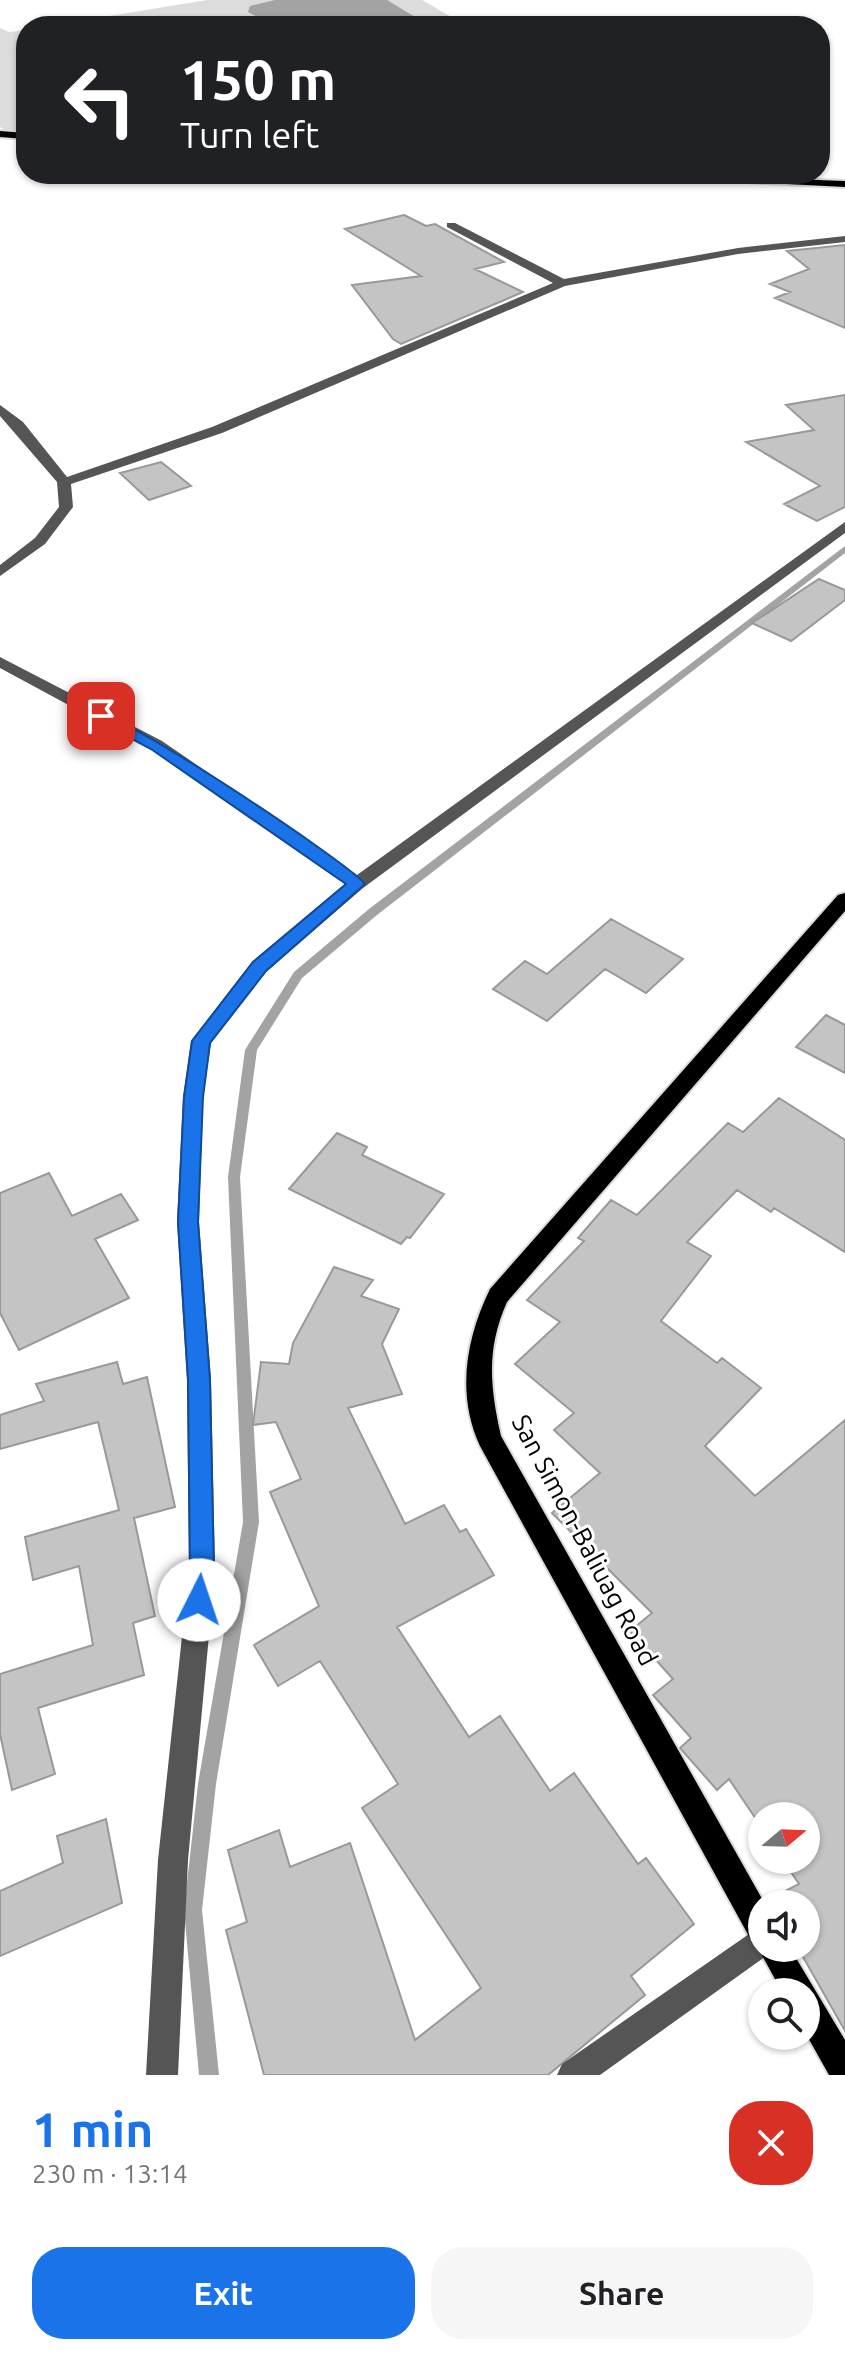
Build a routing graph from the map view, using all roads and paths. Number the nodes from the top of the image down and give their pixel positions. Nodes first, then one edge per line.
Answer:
1 (451, 225) dead end
2 (845, 239) edge
3 (562, 283) junction
4 (0, 409) edge
5 (64, 482) junction
6 (845, 526) edge
7 (0, 572) edge
8 (0, 662) edge
9 (357, 884) junction
10 (845, 899) edge
11 (748, 1904) edge
12 (748, 1950) edge
13 (820, 2028) edge
14 (845, 2071) edge
15 (162, 2075) edge
16 (573, 2075) edge

1 - 3 street
2 - 3 street
3 - 5 street
4 - 5 street
5 - 7 street
6 - 9 street
8 - 9 street
9 - 15 street
10 - 11 main road, San Simon-Baliuag Road
12 - 16 street
13 - 14 main road

